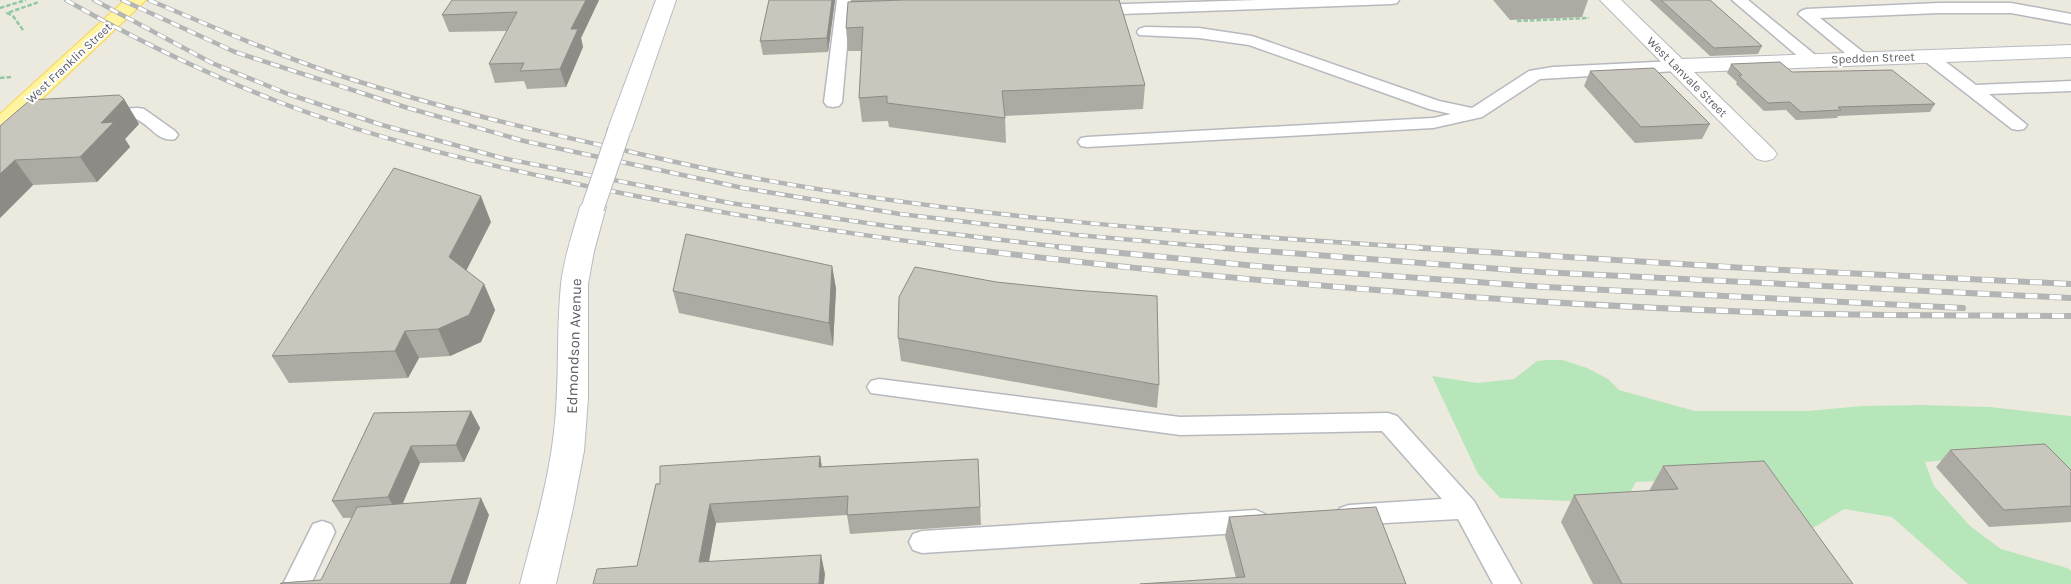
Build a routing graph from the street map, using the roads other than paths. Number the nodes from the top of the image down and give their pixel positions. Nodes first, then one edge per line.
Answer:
1 (136, 0) edge
2 (666, 0) edge
3 (844, 0) edge
4 (1392, 0) edge
5 (1610, 0) edge
6 (1740, 0) edge
7 (1078, 11) edge
8 (891, 17) edge
9 (842, 19) junction
10 (2071, 19) edge
11 (1145, 32) dead end
12 (2071, 51) edge
13 (1928, 56) junction
14 (1862, 59) junction
15 (1813, 60) junction
16 (1676, 66) junction
17 (2071, 86) edge
18 (1972, 90) junction
19 (833, 102) dead end
20 (1476, 113) junction
21 (89, 115) edge
22 (31, 118) edge
23 (4, 123) edge
24 (2018, 125) dead end
25 (168, 136) dead end
26 (1087, 142) dead end
27 (1765, 154) dead end
28 (879, 387) dead end
29 (1465, 508) junction
30 (1327, 516) edge
31 (1278, 519) edge
32 (322, 532) dead end
33 (922, 542) dead end
34 (297, 584) edge
35 (538, 584) edge
36 (1507, 584) edge

1 - 23 main road, West Franklin Street
2 - 35 main road, Edmondson Avenue, bridge
3 - 9 lane
4 - 7 lane
5 - 16 main road, West Lanvale Street
6 - 15 lane
8 - 9 lane
9 - 19 lane
10 - 14 lane
11 - 20 lane
12 - 13 main road, Spedden Street
13 - 14 main road, Spedden Street
13 - 18 lane
14 - 15 main road, Spedden Street
15 - 16 main road, Spedden Street
16 - 20 lane
16 - 27 main road, West Lanvale Street
17 - 18 lane
18 - 24 lane
20 - 26 lane
21 - 25 lane
22 - 23 lane
28 - 29 lane
29 - 30 lane
29 - 36 lane
31 - 33 lane
32 - 34 lane

